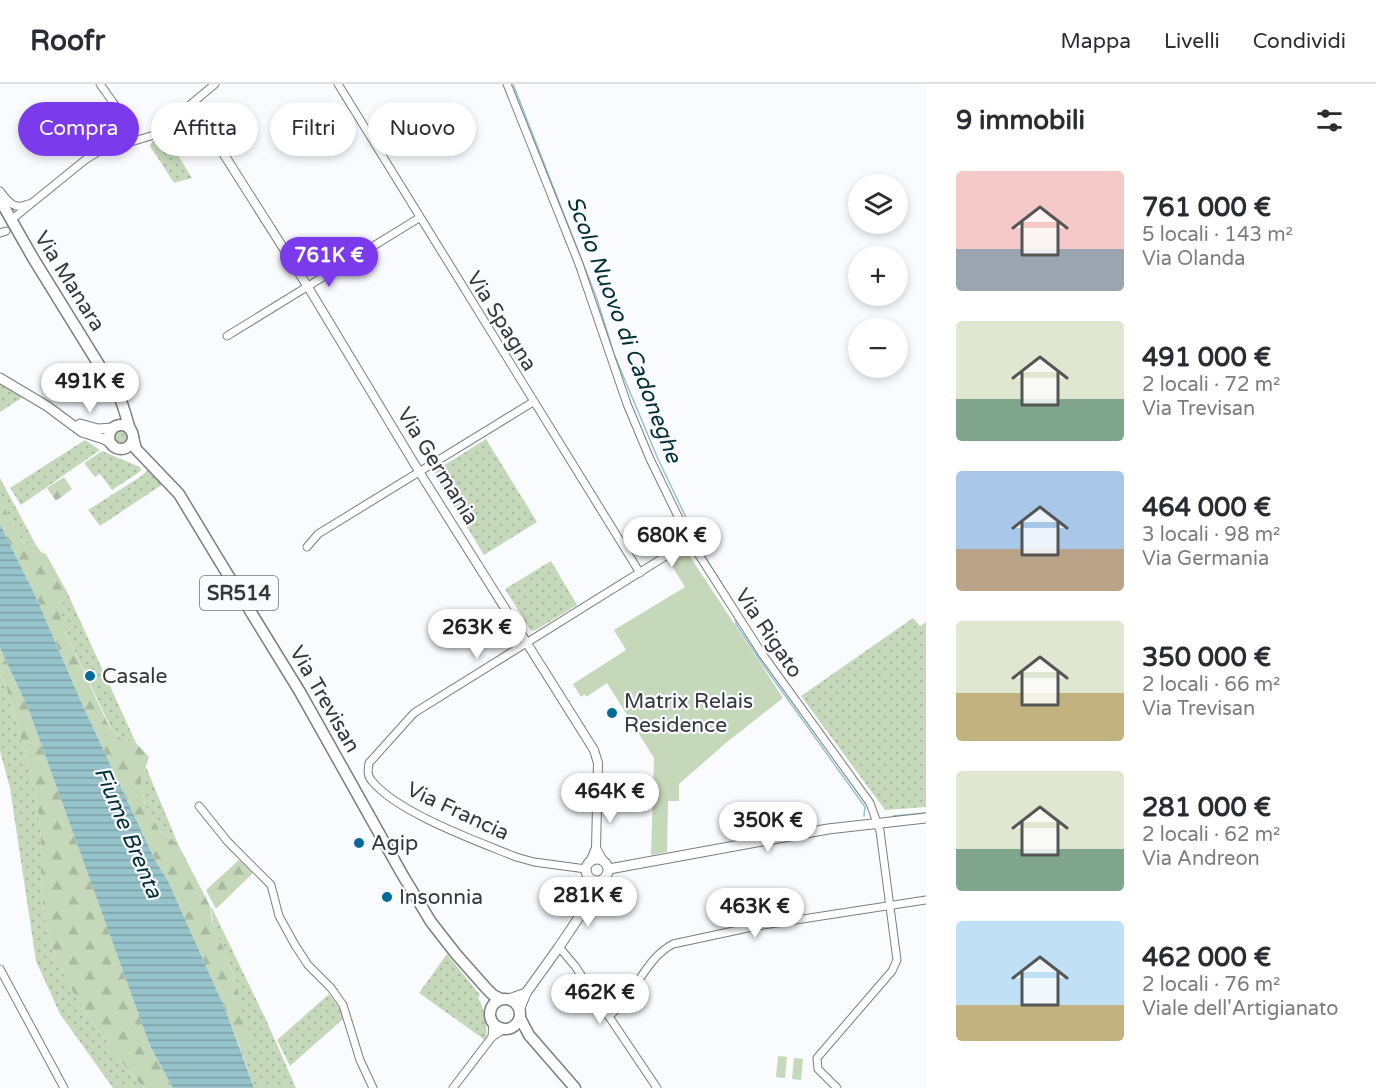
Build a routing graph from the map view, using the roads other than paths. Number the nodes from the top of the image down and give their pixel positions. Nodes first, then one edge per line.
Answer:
1 (100, 84) edge
2 (215, 84) edge
3 (338, 84) edge
4 (507, 84) edge
5 (113, 102) edge
6 (194, 102) edge
7 (92, 156) edge
8 (225, 156) edge
9 (0, 191) edge
10 (45, 193) junction
11 (0, 200) edge
12 (419, 218) junction
13 (11, 220) junction
14 (308, 287) junction
15 (226, 336) dead end
16 (0, 378) edge
17 (110, 381) junction
18 (533, 402) junction
19 (64, 417) junction
20 (115, 427) junction
21 (132, 433) junction
22 (115, 447) junction
23 (153, 468) junction
24 (420, 473) junction
25 (690, 541) junction
26 (307, 547) dead end
27 (640, 573) junction
28 (528, 642) junction
29 (198, 806) dead end
30 (926, 818) edge
31 (877, 823) junction
32 (596, 848) junction
33 (606, 865) junction
34 (588, 866) junction
35 (591, 879) junction
36 (604, 880) junction
37 (593, 894) junction
38 (926, 900) edge
39 (890, 905) junction
40 (559, 947) junction
41 (456, 954) junction
42 (0, 969) edge
43 (526, 993) junction
44 (505, 999) junction
45 (490, 1010) junction
46 (520, 1013) junction
47 (609, 1016) junction
48 (493, 1022) junction
49 (507, 1029) junction
50 (492, 1037) junction
51 (64, 1088) edge
52 (373, 1088) edge
53 (453, 1088) edge
54 (568, 1088) edge
55 (575, 1088) edge
56 (657, 1088) edge
57 (837, 1088) edge

1 - 5 street
2 - 6 street
3 - 12 street, Via Spagna
4 - 25 street, Via Rigato
7 - 10 street
8 - 14 street, Via Germania
9 - 10 street
10 - 13 street
11 - 13 main road, Via Manara / SR514
12 - 14 street
12 - 18 street, Via Spagna
13 - 17 main road, Via Manara / SR514
14 - 15 street
14 - 24 street, Via Germania
16 - 19 main road, Via Trevisan
17 - 20 main road, Via Manara / SR514
17 - 21 main road, Via Manara / SR514
18 - 24 street
18 - 27 street, Via Spagna
19 - 20 main road, Via Trevisan
19 - 22 main road, Via Trevisan
20 - 21 main road
20 - 22 main road, SR514
21 - 22 main road
21 - 23 main road, Via Trevisan / SR514
22 - 23 main road, Via Trevisan / SR514
23 - 41 main road, Via Trevisan / SR514
24 - 26 street
24 - 28 street, Via Germania
25 - 27 street, Via Francia
25 - 31 street, Via Rigato
27 - 28 street, Via Francia
28 - 32 street, Via Germania
28 - 34 street, Via Francia
29 - 52 street
30 - 31 main road
31 - 33 main road
31 - 39 street, Via Rigato
32 - 33 street, Via Germania
32 - 34 street
33 - 34 main road
33 - 36 main road
34 - 35 main road
35 - 36 main road
35 - 37 main road
36 - 37 main road
37 - 40 main road
38 - 39 street
39 - 47 street
39 - 57 street, Via Rigato
40 - 43 main road
40 - 47 street
41 - 44 main road, Via Trevisan / SR514
41 - 45 main road, Via Trevisan / SR514
42 - 51 street
43 - 44 main road
43 - 46 main road
44 - 45 main road
44 - 46 main road, SR514
45 - 48 main road, SR514
46 - 49 main road
46 - 55 main road, SR514
47 - 56 street
48 - 49 main road
48 - 50 street
49 - 50 street
49 - 54 main road
50 - 53 street

